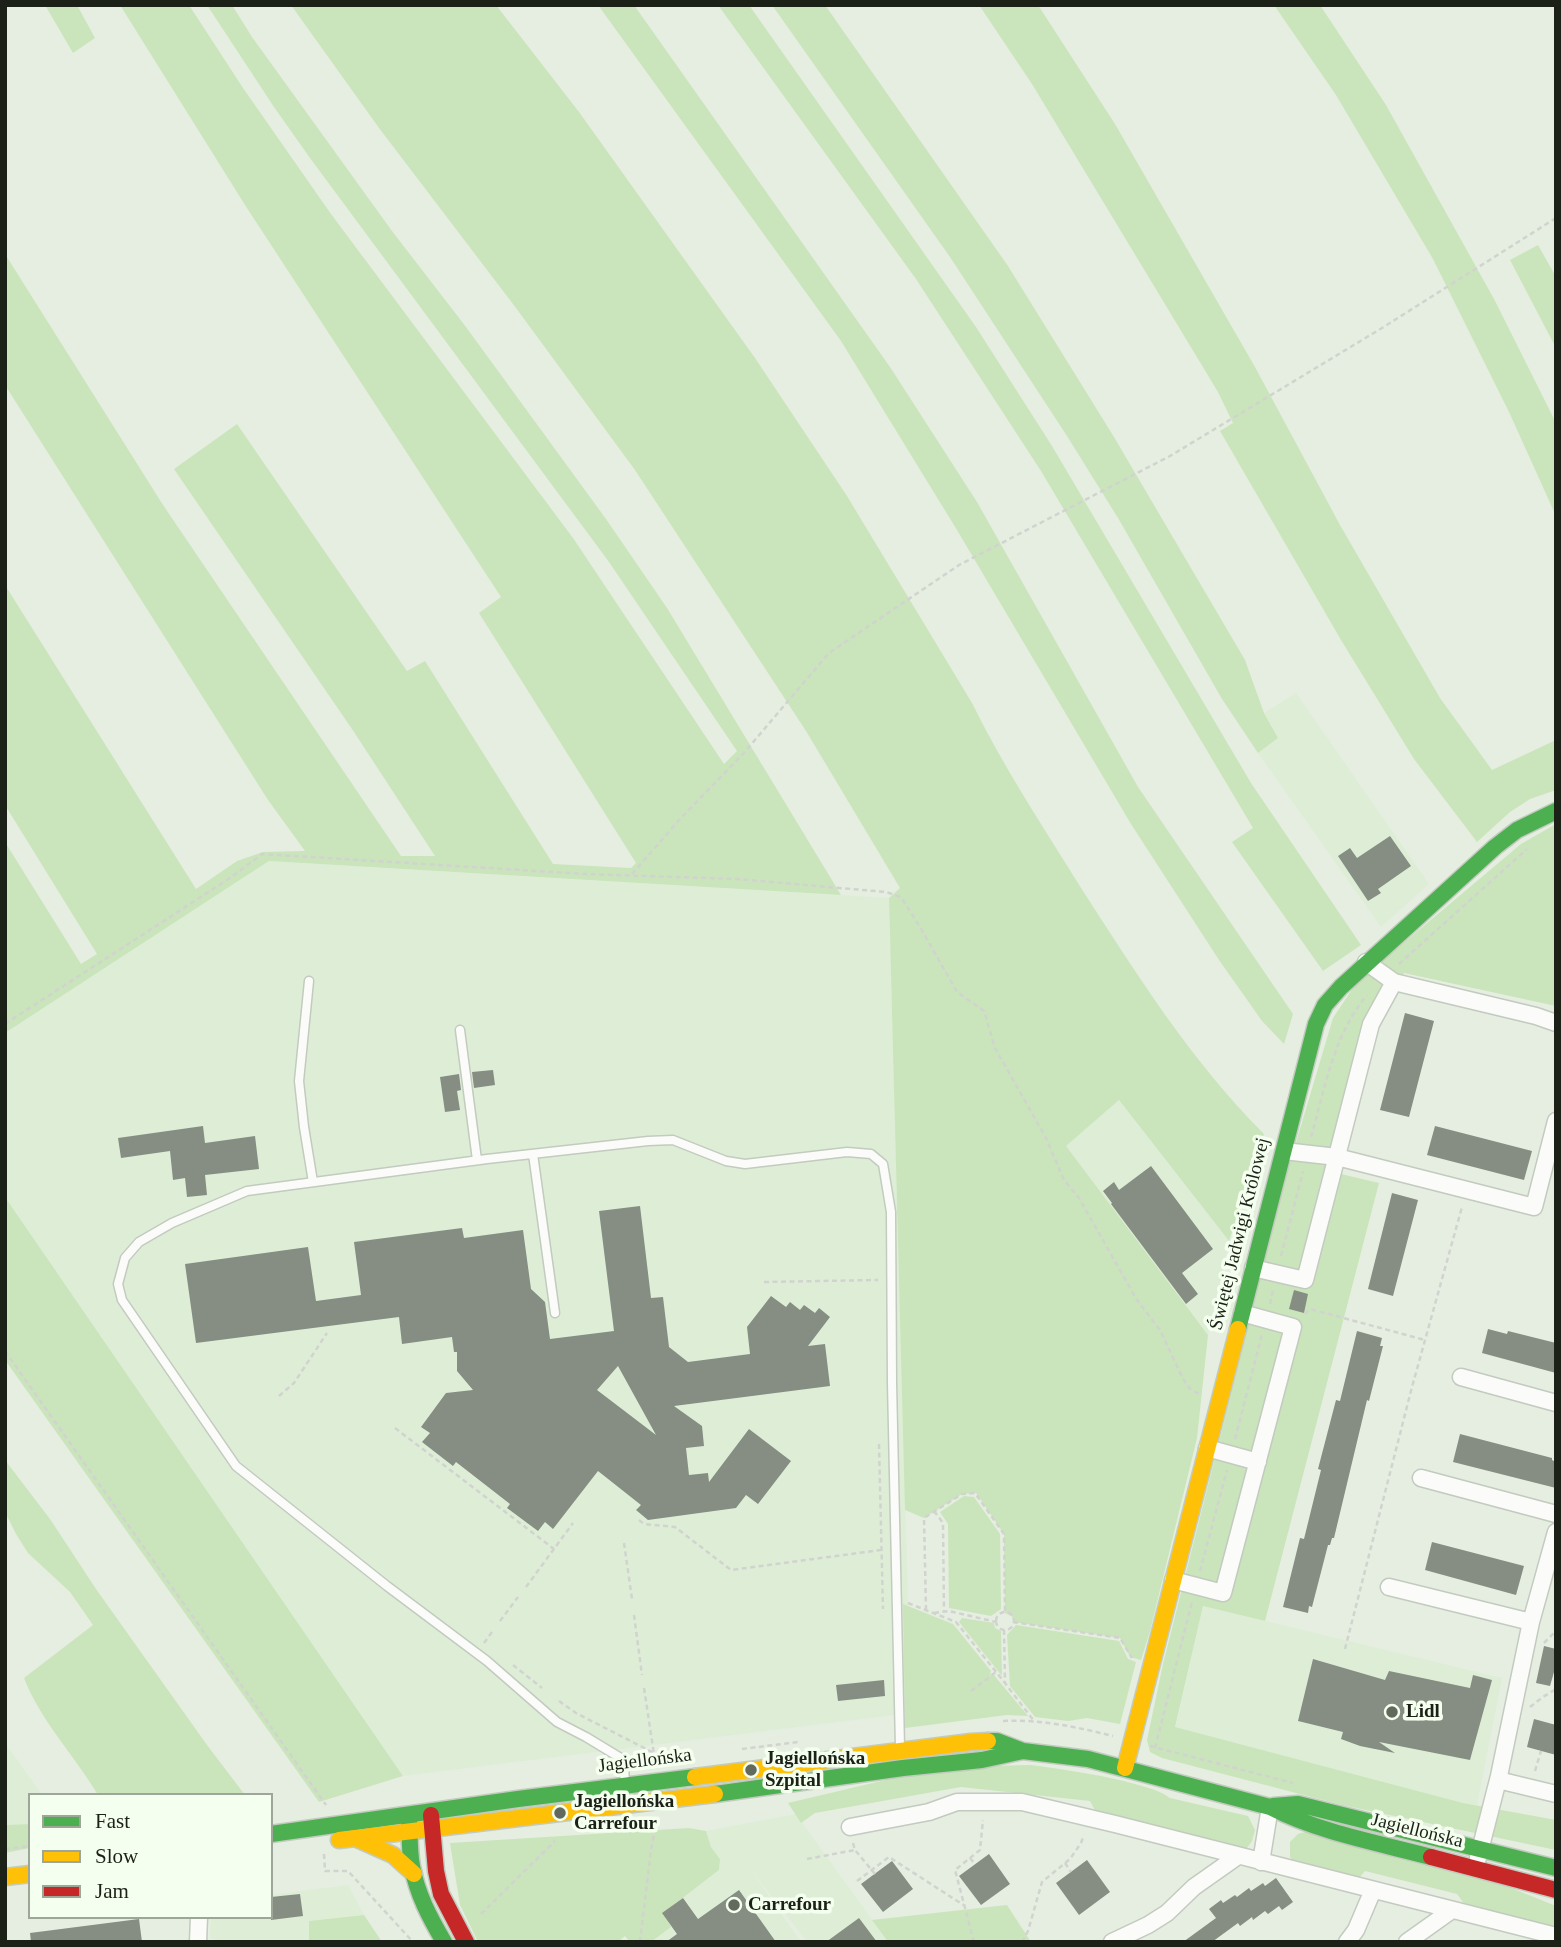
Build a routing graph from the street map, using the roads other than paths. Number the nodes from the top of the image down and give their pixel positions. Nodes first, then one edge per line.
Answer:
1 (1556, 811) edge
2 (1366, 962) junction
3 (309, 981) dead end
4 (1394, 982) junction
5 (1556, 1024) edge
6 (460, 1030) dead end
7 (1556, 1121) edge
8 (1283, 1151) junction
9 (533, 1154) junction
10 (1337, 1157) junction
11 (477, 1160) junction
12 (313, 1182) junction
13 (1253, 1268) junction
14 (555, 1313) dead end
15 (1242, 1313) junction
16 (1461, 1377) dead end
17 (1556, 1403) edge
18 (1207, 1448) junction
19 (1258, 1462) junction
20 (1421, 1478) dead end
21 (1556, 1514) edge
22 (1556, 1532) edge
23 (1173, 1580) junction
24 (1389, 1587) dead end
25 (1531, 1622) junction
26 (900, 1750) junction
27 (1023, 1751) junction
28 (903, 1768) junction
29 (1125, 1768) junction
30 (1498, 1780) junction
31 (625, 1785) junction
32 (1556, 1794) edge
33 (628, 1805) junction
34 (1270, 1807) junction
35 (431, 1811) junction
36 (410, 1822) junction
37 (850, 1827) road end
38 (432, 1828) junction
39 (273, 1834) edge
40 (355, 1838) junction
41 (273, 1849) edge
42 (1480, 1849) junction
43 (1238, 1856) junction
44 (1261, 1862) junction
45 (1475, 1867) junction
46 (1556, 1868) edge
47 (28, 1874) edge
48 (414, 1874) junction
49 (5, 1877) edge
50 (1373, 1890) junction
51 (1556, 1890) edge
52 (1452, 1910) junction
53 (199, 1919) edge
54 (1556, 1936) edge
55 (198, 1942) edge
56 (444, 1942) edge
57 (466, 1942) edge
58 (1112, 1942) edge
59 (1347, 1942) edge
60 (1406, 1942) edge

1 - 2 street, Świętej Jadwigi Królowej
2 - 4 street
2 - 8 street, Świętej Jadwigi Królowej
3 - 12 lane
4 - 5 street
4 - 10 street
6 - 11 lane
7 - 10 street
8 - 10 street
8 - 13 street, Świętej Jadwigi Królowej
9 - 11 lane
9 - 14 lane
9 - 26 lane
10 - 13 street
11 - 12 lane
12 - 31 lane
13 - 15 street, Świętej Jadwigi Królowej
15 - 18 street, Świętej Jadwigi Królowej
15 - 19 street
16 - 17 street
18 - 19 street
18 - 23 street, Świętej Jadwigi Królowej
19 - 23 street
20 - 21 street
22 - 25 street
23 - 29 street, Świętej Jadwigi Królowej
24 - 25 street
25 - 30 street
26 - 27 street, Jagiellońska
26 - 28 lane
26 - 31 street, Jagiellońska
27 - 28 street, Jagiellońska
27 - 29 street, Jagiellońska
28 - 33 street, Jagiellońska
29 - 34 street, Jagiellońska
30 - 32 street
30 - 42 street
31 - 33 lane
31 - 35 street, Jagiellońska
33 - 38 street, Jagiellońska
34 - 42 street, Jagiellońska
34 - 44 street
34 - 45 street, Jagiellońska
35 - 36 street, Jagiellońska
35 - 38 street
36 - 38 street, Jagiellońska
36 - 39 street, Jagiellońska
36 - 40 street, Jagiellońska
36 - 48 street
37 - 43 street
38 - 57 street
40 - 41 street, Jagiellońska
40 - 48 street
42 - 45 street
42 - 46 street, Jagiellońska
43 - 44 street
43 - 58 street
44 - 50 street
45 - 51 street, Jagiellońska
47 - 49 street
48 - 56 street
50 - 52 street
50 - 59 street
52 - 54 street
52 - 60 street
53 - 55 street

